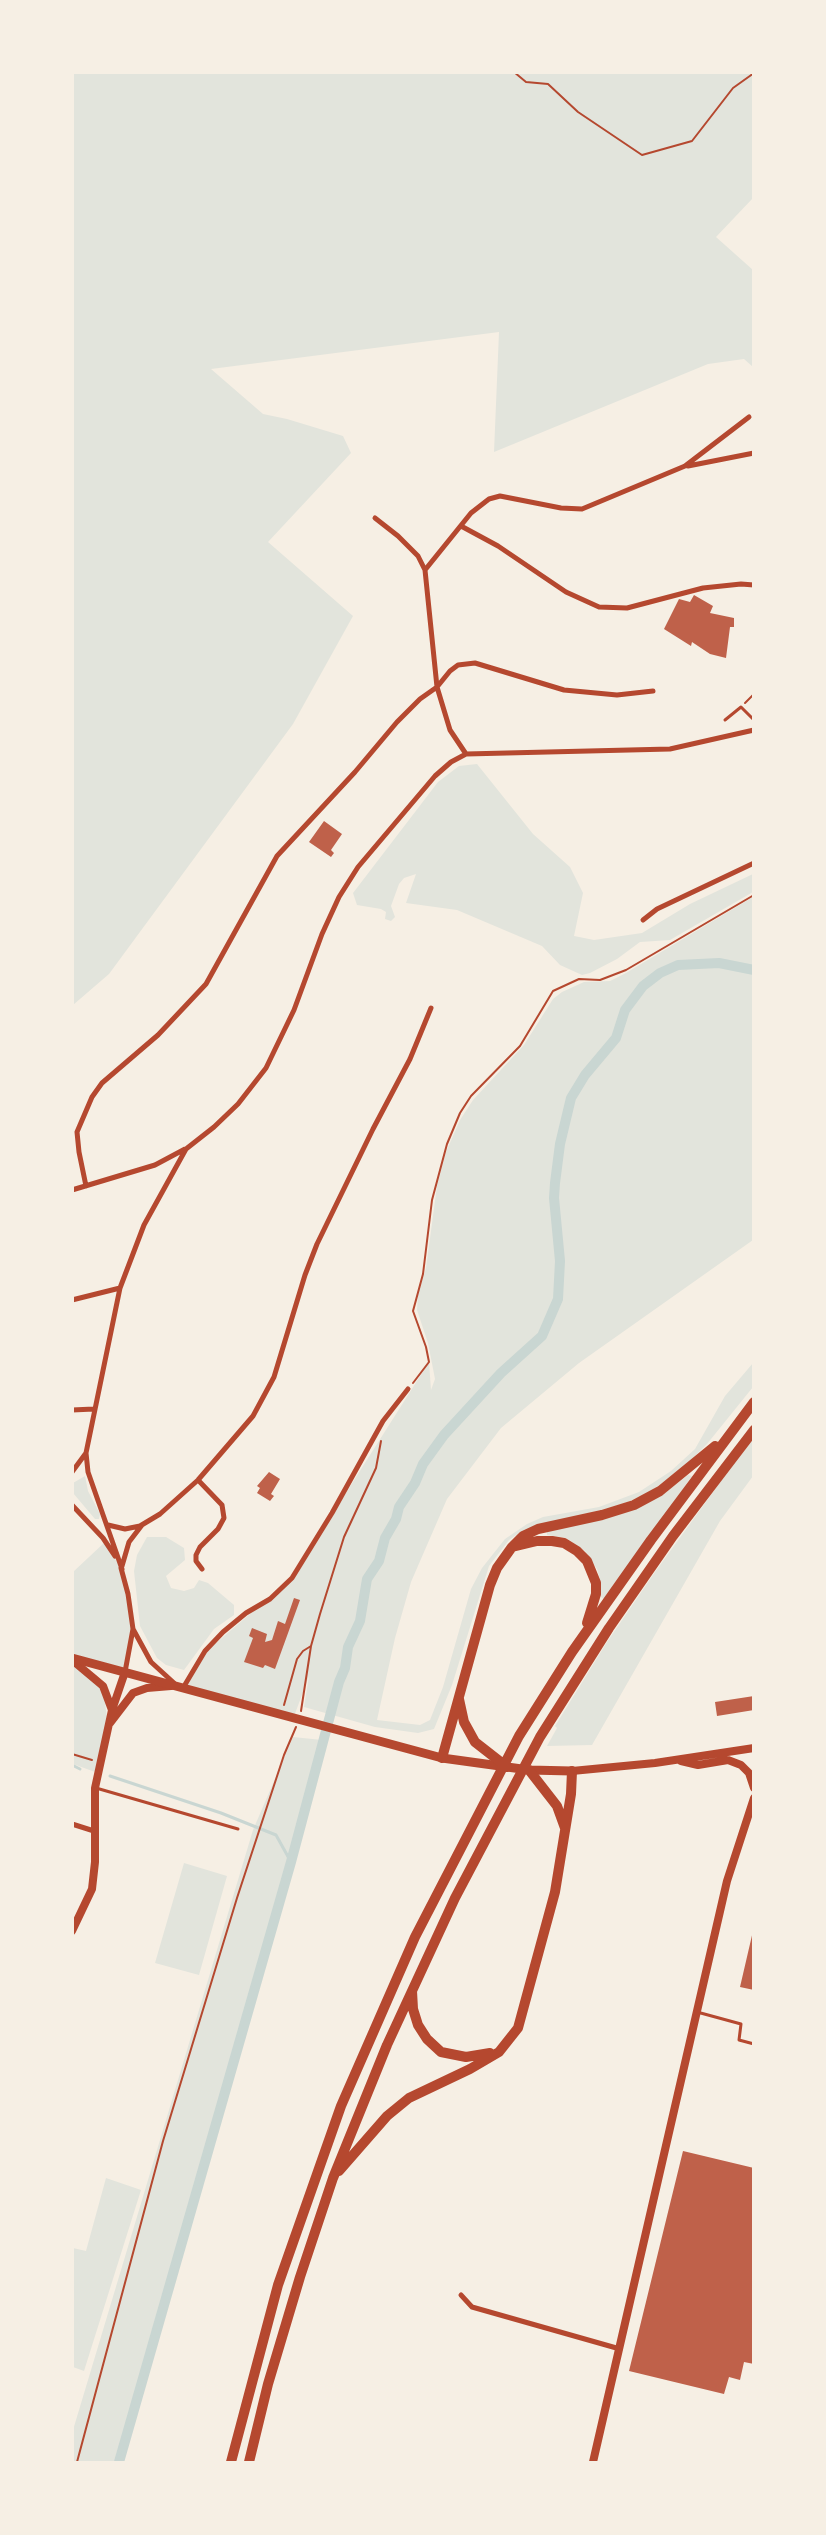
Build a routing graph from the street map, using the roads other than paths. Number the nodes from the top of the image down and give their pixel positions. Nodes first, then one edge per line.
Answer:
1 (749, 417) dead end
2 (754, 453) edge
3 (685, 466) junction
4 (375, 518) dead end
5 (461, 526) junction
6 (425, 570) junction
7 (754, 585) edge
8 (437, 687) junction
9 (654, 691) dead end
10 (725, 720) dead end
11 (754, 720) edge
12 (754, 730) edge
13 (466, 754) junction
14 (754, 862) edge
15 (643, 920) dead end
16 (431, 1008) dead end
17 (75, 1132) edge
18 (186, 1149) junction
19 (86, 1186) junction
20 (72, 1190) edge
21 (120, 1288) junction
22 (72, 1300) edge
23 (408, 1389) road end
24 (754, 1402) edge
25 (94, 1409) junction
26 (72, 1410) edge
27 (754, 1430) edge
28 (729, 1434) junction
29 (86, 1452) junction
30 (72, 1472) edge
31 (198, 1480) junction
32 (72, 1505) edge
33 (143, 1524) junction
34 (108, 1525) junction
35 (100, 1535) junction
36 (512, 1547) junction
37 (122, 1569) junction
38 (202, 1569) dead end
39 (133, 1629) junction
40 (572, 1652) junction
41 (72, 1659) edge
42 (125, 1672) junction
43 (178, 1686) junction
44 (459, 1698) junction
45 (112, 1710) junction
46 (108, 1727) junction
47 (754, 1748) edge
48 (442, 1758) junction
49 (677, 1760) junction
50 (507, 1767) junction
51 (529, 1770) junction
52 (572, 1771) junction
53 (95, 1788) junction
54 (754, 1788) edge
55 (754, 1798) edge
56 (72, 1824) edge
57 (238, 1829) dead end
58 (566, 1829) junction
59 (94, 1831) junction
60 (72, 1931) edge
61 (412, 1989) junction
62 (697, 2011) junction
63 (754, 2044) edge
64 (499, 2052) junction
65 (334, 2178) junction
66 (461, 2295) dead end
67 (620, 2349) junction
68 (232, 2462) edge
69 (249, 2462) edge
70 (593, 2462) edge

1 - 3 street
2 - 3 street
3 - 5 street
4 - 6 street
5 - 6 street
5 - 7 street
6 - 8 street
8 - 9 street
8 - 13 street
8 - 17 street
10 - 11 lane
12 - 13 street
13 - 18 street
14 - 15 street
16 - 31 street
17 - 19 street
18 - 19 street
18 - 21 street
19 - 20 street
21 - 22 street
21 - 25 street
23 - 43 street
24 - 28 highway
25 - 26 street
25 - 29 street
27 - 61 highway
28 - 36 highway
28 - 40 highway
29 - 30 street
29 - 34 street
31 - 33 street
31 - 38 street
32 - 35 street
33 - 34 street
33 - 37 street
34 - 35 street
34 - 37 street
35 - 37 street
36 - 40 highway
36 - 44 highway
37 - 39 street
39 - 42 street
39 - 43 street
40 - 68 highway
41 - 42 main road
41 - 45 street
42 - 43 main road
42 - 45 street
43 - 46 street
43 - 48 main road
44 - 48 highway
44 - 50 highway
45 - 46 street
46 - 53 street
47 - 49 street
48 - 50 main road
49 - 52 street
49 - 54 street
50 - 51 main road
51 - 52 main road
51 - 58 highway
52 - 58 highway
53 - 57 lane
53 - 59 street
55 - 62 street
56 - 59 street
58 - 64 highway
59 - 60 street
61 - 64 highway
61 - 65 highway
62 - 63 lane
62 - 67 street
64 - 65 highway
65 - 69 highway
66 - 67 street
67 - 70 street

